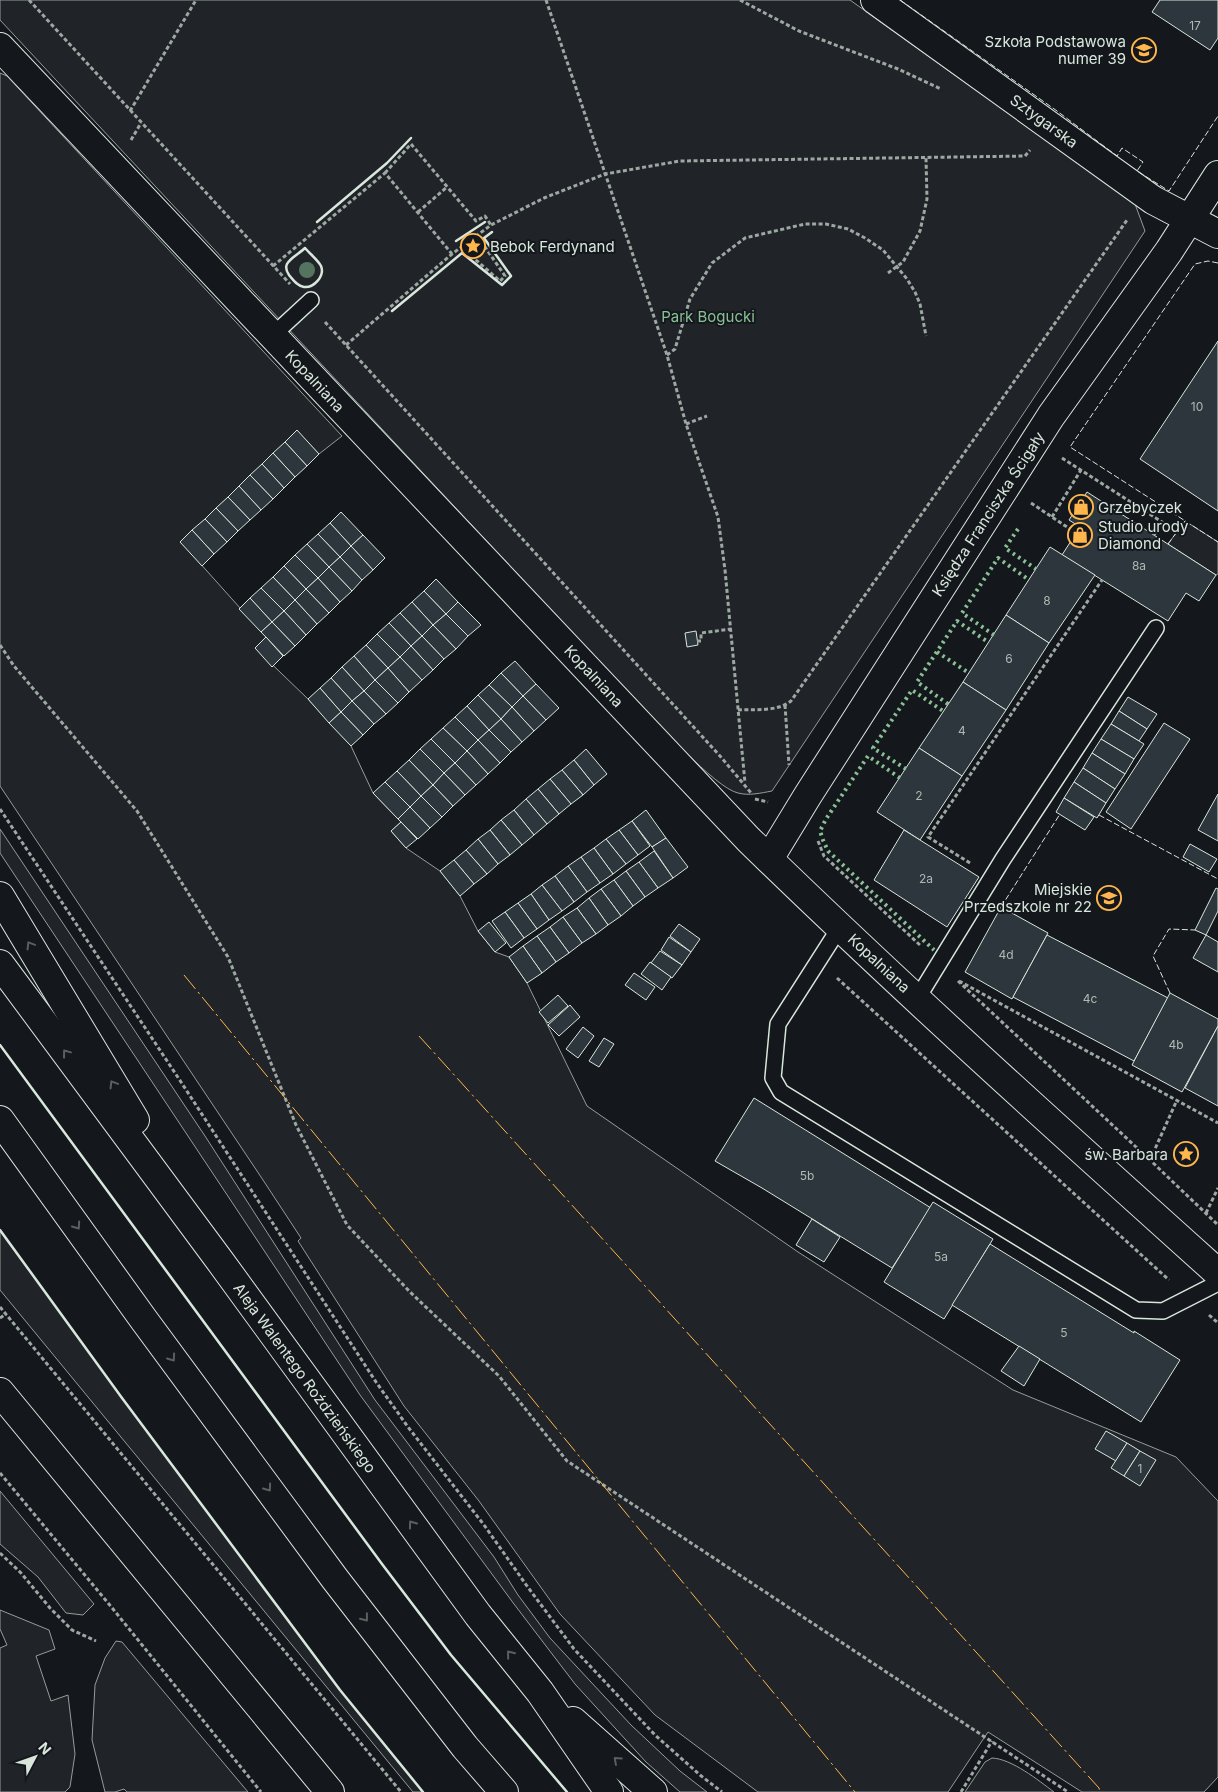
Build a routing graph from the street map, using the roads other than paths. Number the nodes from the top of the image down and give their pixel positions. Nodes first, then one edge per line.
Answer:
1 (874, 0) edge
2 (0, 46) edge
3 (1218, 175) edge
4 (1190, 218) junction
5 (1218, 234) edge
6 (309, 301) road end
7 (272, 336) junction
8 (1156, 628) dead end
9 (769, 859) junction
10 (0, 896) edge
11 (840, 927) junction
12 (0, 964) edge
13 (918, 999) junction
14 (0, 1120) edge
15 (0, 1134) edge
16 (48, 1186) junction
17 (220, 1261) junction
18 (1218, 1273) edge
19 (1218, 1283) edge
20 (0, 1392) edge
21 (540, 1692) junction
22 (330, 1792) edge
23 (504, 1792) edge
24 (610, 1792) edge
25 (653, 1792) edge

1 - 4 street, Sztygarska
2 - 7 street, Kopalniana
3 - 4 street, Księdza Franciszka Ścigały
4 - 5 street, Sztygarska
4 - 9 street, Księdza Franciszka Ścigały
6 - 7 lane
7 - 9 street, Kopalniana
8 - 13 lane
9 - 11 street, Kopalniana
17 -> 10 street
11 - 13 street, Kopalniana
11 - 19 lane
17 -> 12 street, Aleja Walentego Roździeńskiego
13 - 18 street, Kopalniana
14 - 16 street
15 - 16 street
16 -> 23 street
21 -> 17 street, Aleja Walentego Roździeńskiego
20 - 22 street
21 - 24 street, Aleja Walentego Roździeńskiego
25 -> 21 street

